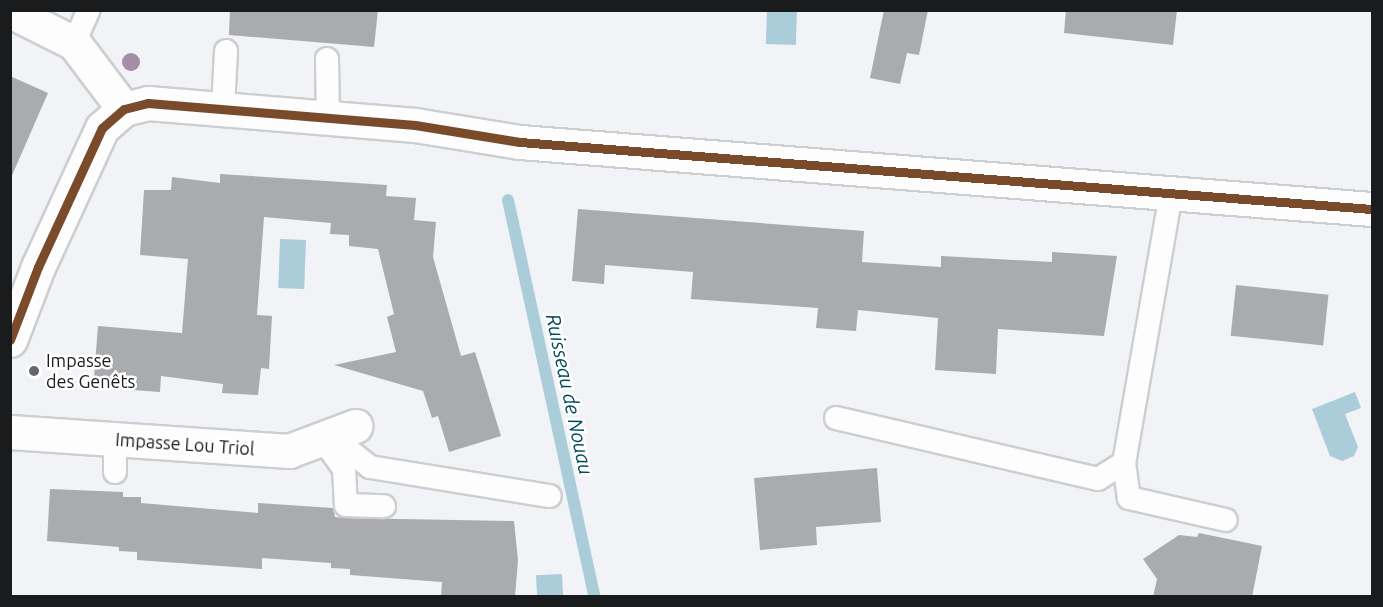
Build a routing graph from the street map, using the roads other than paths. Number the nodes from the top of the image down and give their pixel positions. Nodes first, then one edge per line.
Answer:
1 (89, 10) edge
2 (10, 11) edge
3 (74, 43) junction
4 (226, 51) dead end
5 (327, 58) dead end
6 (223, 107) junction
7 (124, 109) junction
8 (328, 116) junction
9 (1171, 195) junction
10 (1372, 209) edge
11 (13, 320) edge
12 (836, 418) dead end
13 (10, 432) edge
14 (336, 433) junction
15 (115, 439) junction
16 (1124, 463) junction
17 (115, 472) dead end
18 (550, 496) dead end
19 (384, 506) dead end
20 (1226, 520) dead end

1 - 3 lane
2 - 3 street
3 - 7 street
4 - 6 lane
5 - 8 lane
6 - 7 street
6 - 8 street
7 - 11 street
8 - 9 street
9 - 10 street
9 - 16 lane
12 - 16 lane
13 - 15 street, Impasse Lou Triol
14 - 15 street, Impasse Lou Triol
14 - 18 lane
14 - 19 lane
15 - 17 lane
16 - 20 lane

